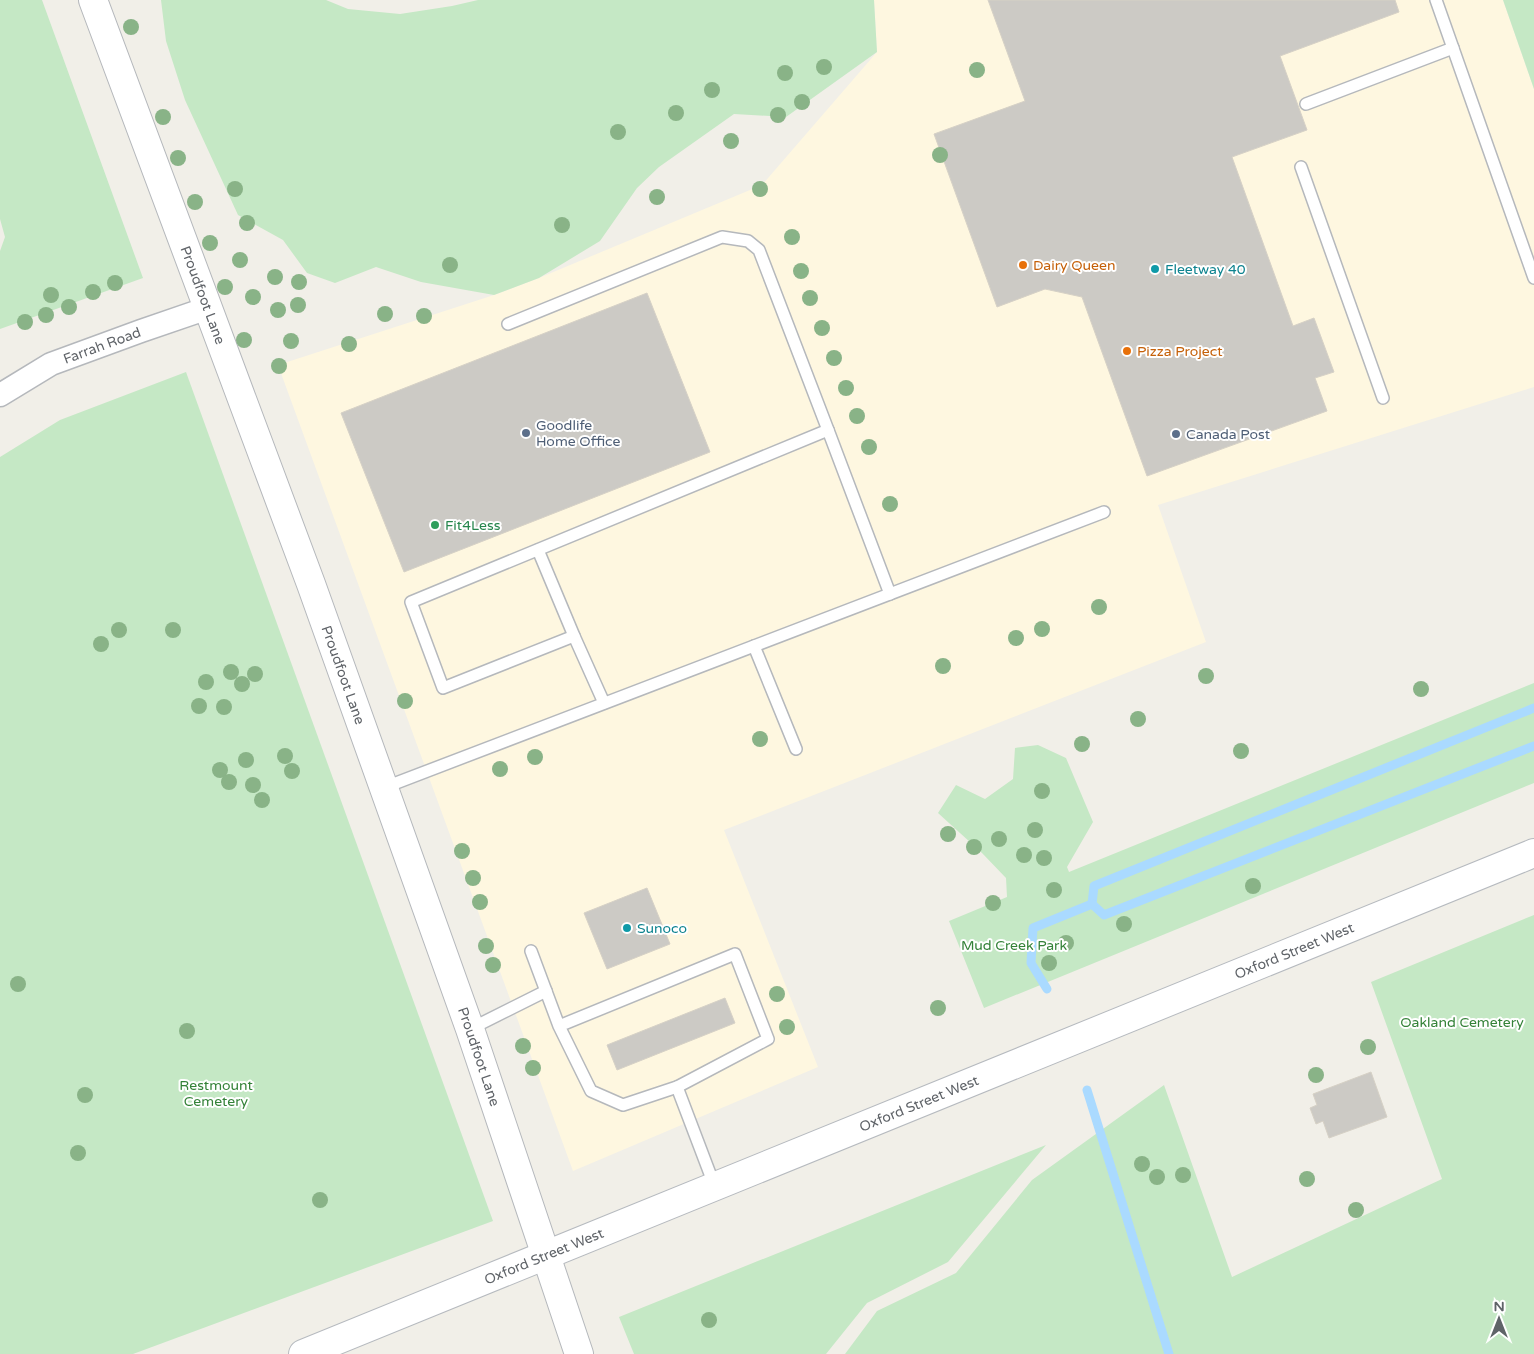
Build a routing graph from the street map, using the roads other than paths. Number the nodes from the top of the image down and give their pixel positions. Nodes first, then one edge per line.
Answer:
1 (93, 0) edge
2 (1436, 0) edge
3 (1453, 48) junction
4 (1306, 104) dead end
5 (1301, 167) dead end
6 (1534, 278) edge
7 (208, 308) junction
8 (508, 324) dead end
9 (0, 395) edge
10 (1383, 398) dead end
11 (828, 430) junction
12 (1104, 512) dead end
13 (538, 550) junction
14 (890, 594) junction
15 (574, 636) junction
16 (754, 646) junction
17 (604, 703) junction
18 (796, 749) dead end
19 (383, 788) junction
20 (1534, 853) edge
21 (530, 951) dead end
22 (546, 991) junction
23 (559, 1026) junction
24 (470, 1029) junction
25 (677, 1087) junction
26 (716, 1187) junction
27 (546, 1255) junction
28 (303, 1354) edge
29 (579, 1354) edge

1 - 7 street, Proudfoot Lane
2 - 3 lane
3 - 4 lane
3 - 6 lane
5 - 10 lane
7 - 9 street, Farrah Road
7 - 19 street, Proudfoot Lane
8 - 11 lane
11 - 13 lane
11 - 14 lane
12 - 14 lane
13 - 15 lane
13 - 15 lane
14 - 16 lane
15 - 17 lane
16 - 17 lane
16 - 18 lane
17 - 19 lane
19 - 24 street, Proudfoot Lane
20 - 26 street, Oxford Street West
21 - 22 lane
22 - 23 lane
22 - 24 lane
23 - 25 lane
23 - 25 lane
24 - 27 street, Proudfoot Lane
25 - 26 lane
26 - 27 street, Oxford Street West
27 - 28 street, Oxford Street West
27 - 29 street, Proudfoot Lane

